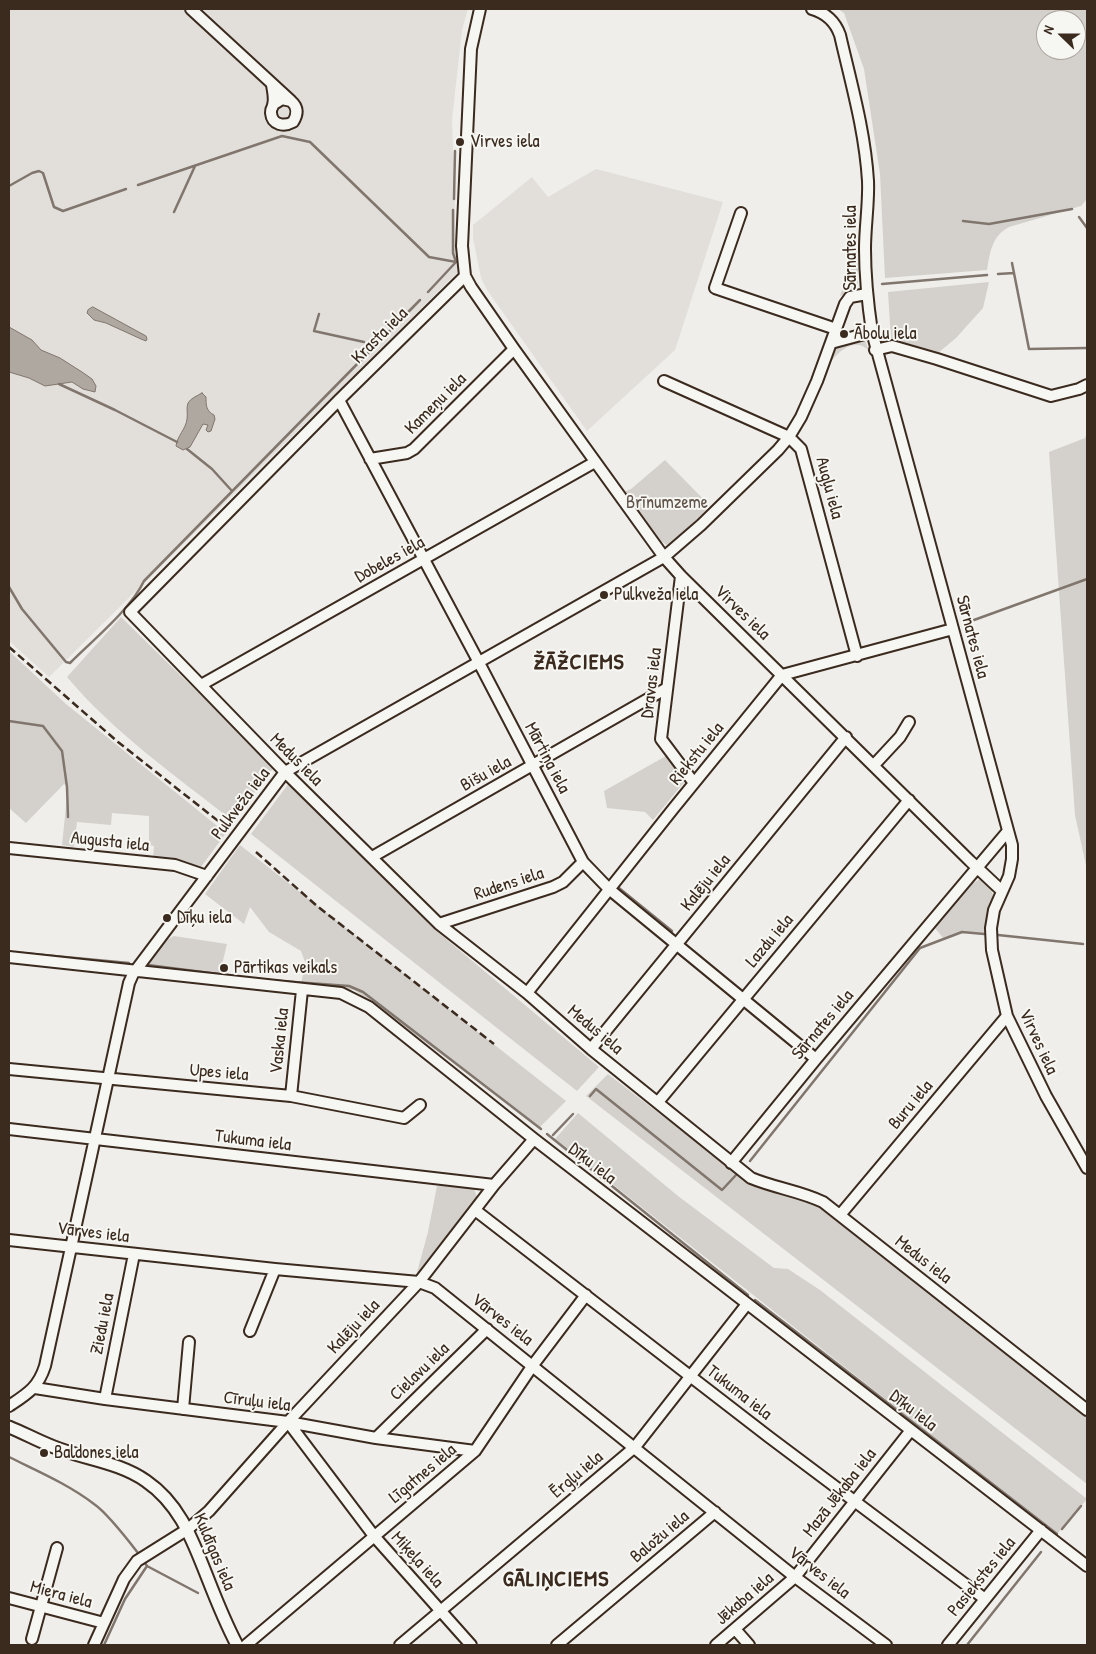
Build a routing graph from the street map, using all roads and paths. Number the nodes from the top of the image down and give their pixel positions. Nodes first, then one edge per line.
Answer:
1 (192, 9) edge
2 (480, 9) edge
3 (812, 9) edge
4 (272, 84) junction
5 (291, 101) junction
6 (274, 104) junction
7 (741, 213) dead end
8 (465, 276) junction
9 (867, 294) junction
10 (836, 329) junction
11 (872, 332) junction
12 (831, 343) junction
13 (514, 349) junction
14 (875, 350) junction
15 (664, 381) dead end
16 (1087, 384) edge
17 (338, 400) junction
18 (789, 437) junction
19 (370, 459) junction
20 (595, 462) junction
21 (664, 557) junction
22 (424, 560) junction
23 (681, 576) junction
24 (130, 612) joint
25 (953, 629) junction
26 (857, 656) junction
27 (479, 662) junction
28 (782, 675) junction
29 (201, 685) junction
30 (667, 688) junction
31 (909, 722) dead end
32 (846, 737) junction
33 (874, 765) junction
34 (532, 766) junction
35 (285, 772) junction
36 (694, 783) junction
37 (909, 800) junction
38 (1008, 831) junction
39 (9, 848) edge
40 (372, 857) junction
41 (583, 862) junction
42 (976, 867) junction
43 (207, 876) junction
44 (609, 889) junction
45 (1002, 891) junction
46 (439, 924) junction
47 (677, 944) junction
48 (9, 957) edge
49 (136, 970) junction
50 (302, 990) junction
51 (527, 993) junction
52 (743, 999) junction
53 (1007, 1016) junction
54 (591, 1049) junction
55 (816, 1059) junction
56 (9, 1069) edge
57 (108, 1079) junction
58 (291, 1096) junction
59 (658, 1102) junction
60 (420, 1105) dead end
61 (9, 1129) edge
62 (94, 1138) junction
63 (534, 1139) junction
64 (731, 1163) junction
65 (1087, 1168) edge
66 (494, 1185) junction
67 (475, 1210) junction
68 (840, 1215) junction
69 (9, 1240) edge
70 (70, 1247) junction
71 (134, 1254) junction
72 (275, 1269) junction
73 (419, 1282) junction
74 (586, 1295) junction
75 (747, 1304) junction
76 (487, 1329) junction
77 (250, 1330) dead end
78 (190, 1342) dead end
79 (533, 1365) junction
80 (692, 1376) junction
81 (34, 1388) junction
82 (105, 1399) junction
83 (9, 1406) edge
84 (183, 1409) junction
85 (1087, 1410) edge
86 (288, 1422) junction
87 (9, 1426) edge
88 (911, 1430) junction
89 (376, 1438) junction
90 (635, 1447) junction
91 (475, 1451) junction
92 (855, 1502) junction
93 (715, 1512) junction
94 (188, 1529) junction
95 (1041, 1530) junction
96 (374, 1536) junction
97 (57, 1548) dead end
98 (1087, 1566) edge
99 (795, 1577) junction
100 (9, 1598) edge
101 (985, 1599) junction
102 (40, 1606) junction
103 (441, 1611) junction
104 (104, 1623) junction
105 (735, 1629) junction
106 (32, 1639) dead end
107 (94, 1645) edge
108 (237, 1645) edge
109 (246, 1645) edge
110 (400, 1645) edge
111 (471, 1645) edge
112 (557, 1645) edge
113 (716, 1645) edge
114 (749, 1645) edge
115 (886, 1645) edge
116 (948, 1645) edge

1 - 4 street
2 - 8 street
3 - 9 street, Sārnates iela
4 - 5 street
4 - 6 street
5 - 6 street
5 - 6 street
7 - 10 street
8 - 13 street, Virves iela
8 - 17 street, Krasta iela
9 - 10 street, Pulkveža iela
9 - 11 street, Sārnates iela
10 - 12 street, Pulkveža iela
11 - 12 street
11 - 14 street, Sārnates iela
12 - 18 street, Pulkveža iela
13 - 19 street, Kameņu iela
13 - 20 street, Virves iela
14 - 16 street
14 - 25 street, Sārnates iela
15 - 18 street
17 - 19 street, Mārtiņa iela
17 - 24 street, Krasta iela
18 - 21 street, Pulkveža iela
18 - 26 street, Augļu iela
19 - 22 street, Mārtiņa iela
20 - 21 street, Virves iela
20 - 22 street, Dobeles iela
21 - 23 street, Virves iela
21 - 27 street, Pulkveža iela
22 - 27 street, Mārtiņa iela
22 - 29 street, Dobeles iela
23 - 28 street, Virves iela
23 - 30 street, Dravas iela
24 - 29 street, Medus iela
25 - 26 street
25 - 38 street, Sārnates iela
26 - 28 street
27 - 34 street, Mārtiņa iela
27 - 35 street, Pulkveža iela
28 - 32 street, Virves iela
28 - 36 street, Riekstu iela
29 - 35 street, Medus iela
30 - 34 street, Bišu iela
30 - 36 street, Dravas iela
31 - 33 street
32 - 33 street, Virves iela
32 - 47 street, Kalēju iela
33 - 37 street, Virves iela
34 - 40 street, Bišu iela
34 - 41 street, Mārtiņa iela
35 - 40 street, Medus iela
35 - 43 street, Pulkveža iela
36 - 44 street, Riekstu iela
37 - 42 street, Virves iela
37 - 52 street, Lazdu iela
38 - 42 street, Sārnates iela
38 - 45 street, Virves iela
39 - 43 street, Augusta iela
40 - 46 street, Medus iela
41 - 44 street, Mārtiņa iela
41 - 46 street, Rudens iela
42 - 45 street, Virves iela
42 - 55 street, Sārnates iela
43 - 49 street, Pulkveža iela
44 - 47 street, Mārtiņa iela
44 - 51 street, Riekstu iela
45 - 53 street, Virves iela
46 - 51 street, Medus iela
47 - 52 street, Mārtiņa iela
47 - 54 street, Kalēju iela
48 - 49 street, Dīķu iela
49 - 50 street, Dīķu iela
49 - 57 street, Pulkveža iela
50 - 58 street, Vaska iela
50 - 63 street, Dīķu iela
51 - 54 street, Medus iela
52 - 55 street, Mārtiņa iela
52 - 59 street, Lazdu iela
53 - 65 street, Virves iela
53 - 68 street, Buru iela
54 - 59 street, Medus iela
55 - 64 street, Sārnates iela
56 - 57 street, Upes iela
57 - 58 street, Upes iela
57 - 62 street
58 - 60 street, Upes iela
59 - 64 street, Medus iela
61 - 62 street, Tukuma iela
62 - 66 street, Tukuma iela
62 - 70 street
63 - 66 street, Kalēju iela
63 - 75 street, Dīķu iela
64 - 68 street, Medus iela
66 - 67 street, Kalēju iela
67 - 73 street, Kalēju iela
67 - 74 street, Tukuma iela
68 - 85 street, Medus iela
69 - 70 street, Vārves iela
70 - 71 street, Vārves iela
70 - 81 street
71 - 72 street, Vārves iela
71 - 82 street, Ziedu iela
72 - 73 street, Vārves iela
72 - 77 street
73 - 76 street, Vārves iela
73 - 86 street, Kalēju iela
74 - 79 street, Līgatnes iela
74 - 80 street, Tukuma iela
75 - 80 street, Ērgļu iela
75 - 88 street, Dīķu iela
76 - 79 street, Vārves iela
76 - 89 street, Cielavu iela
78 - 84 street
79 - 90 street, Vārves iela
79 - 91 street, Līgatnes iela
80 - 90 street, Ērgļu iela
80 - 92 street, Tukuma iela
81 - 82 street, Cīruļu iela
81 - 83 street
82 - 84 street, Cīruļu iela
84 - 86 street, Cīruļu iela
86 - 89 street, Cīruļu iela
86 - 94 street, Kalēju iela
86 - 96 street, Miķeļa iela
87 - 94 street, Kuldīgas iela
88 - 92 street, Mazā Jēkaba iela
88 - 95 street, Dīķu iela
89 - 91 street, Cīruļu iela
90 - 93 street, Vārves iela
90 - 103 street, Ērgļu iela
91 - 96 street, Līgatnes iela
92 - 99 street, Mazā Jēkaba iela
92 - 101 street, Tukuma iela
93 - 99 street, Vārves iela
93 - 112 street, Baložu iela
94 - 104 street, Kalēju iela
94 - 108 street, Kuldīgas iela
95 - 98 street, Dīķu iela
95 - 101 street, Pasiekstes iela
96 - 103 street, Miķeļa iela
96 - 109 street, Līgatnes iela
97 - 102 street
99 - 105 street, Jēkaba iela
99 - 115 street, Vārves iela
100 - 102 street, Miera iela
101 - 116 street, Pasiekstes iela
102 - 104 street, Miera iela
102 - 106 street
103 - 110 street, Ērgļu iela
103 - 111 street, Miķeļa iela
104 - 107 street, Kalēju iela
105 - 113 street, Jēkaba iela
105 - 114 street

